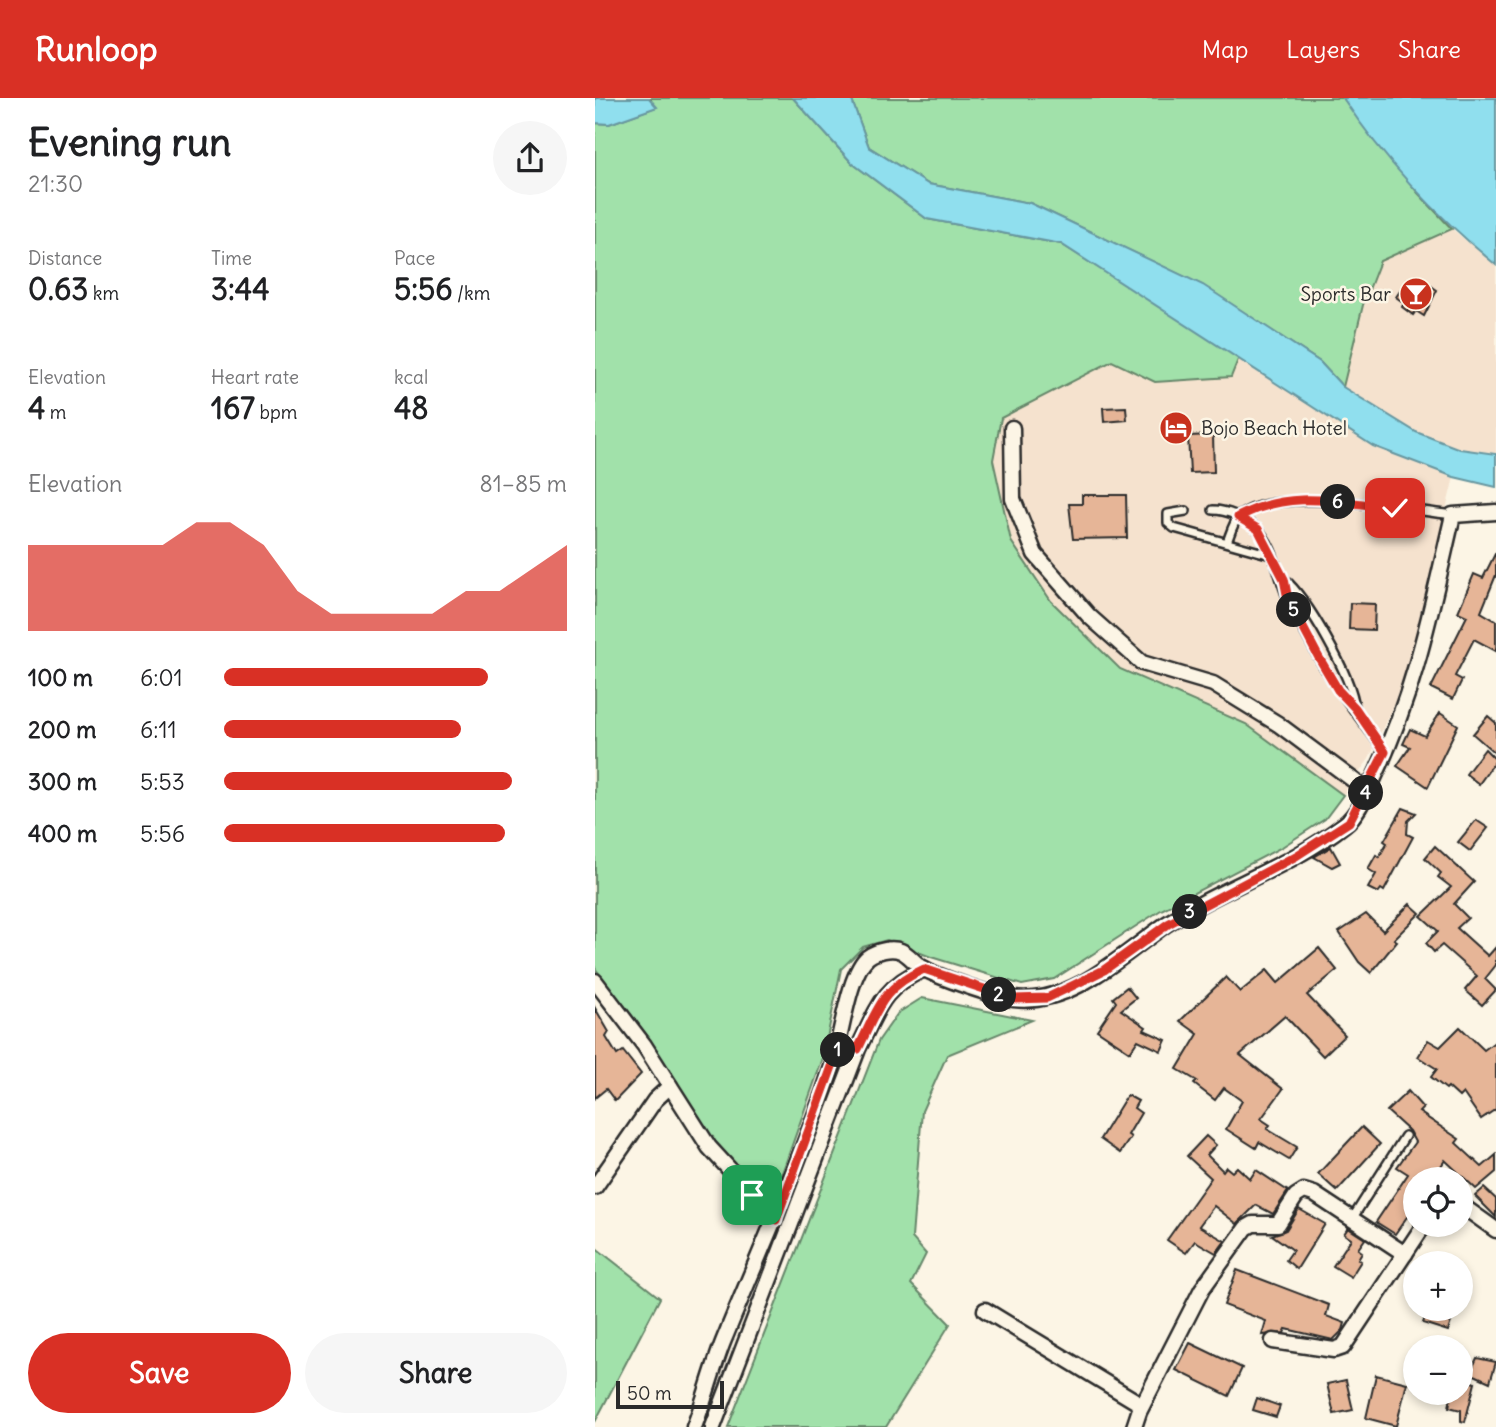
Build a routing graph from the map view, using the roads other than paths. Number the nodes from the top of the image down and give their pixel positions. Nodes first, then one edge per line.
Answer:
1 (1012, 428) dead end
2 (1213, 510) dead end
3 (1186, 511) dead end
4 (1496, 512) edge
5 (1453, 515) junction
6 (1238, 517) junction
7 (1227, 542) junction
8 (1271, 555) junction
9 (1284, 579) junction
10 (1355, 708) junction
11 (1385, 752) junction
12 (1367, 791) junction
13 (924, 969) junction
14 (595, 981) edge
15 (841, 1042) junction
16 (858, 1049) junction
17 (670, 1086) junction
18 (1405, 1136) dead end
19 (595, 1187) edge
20 (1473, 1214) edge
21 (1352, 1219) junction
22 (776, 1220) junction
23 (1496, 1230) edge
24 (1403, 1253) edge
25 (1403, 1257) edge
26 (985, 1310) dead end
27 (1273, 1341) dead end
28 (722, 1345) junction
29 (740, 1355) junction
30 (1142, 1405) junction
31 (699, 1425) edge
32 (713, 1427) edge
33 (1134, 1427) edge

1 - 12 street
2 - 6 lane
3 - 7 lane
4 - 5 street
5 - 6 lane
5 - 11 street
6 - 7 lane
6 - 8 lane
7 - 8 lane
8 - 9 lane
9 - 10 lane
9 - 10 lane
10 - 11 lane
11 - 12 street
12 - 13 street
13 - 15 street
13 - 16 street
14 - 17 street
15 - 16 street
15 - 22 street
16 - 29 street
17 - 19 street
17 - 22 street
18 - 21 lane
20 - 23 street
21 - 24 street
21 - 30 street
22 - 28 street
25 - 27 street
26 - 30 street
28 - 29 street
28 - 31 street
29 - 32 street
30 - 33 street

